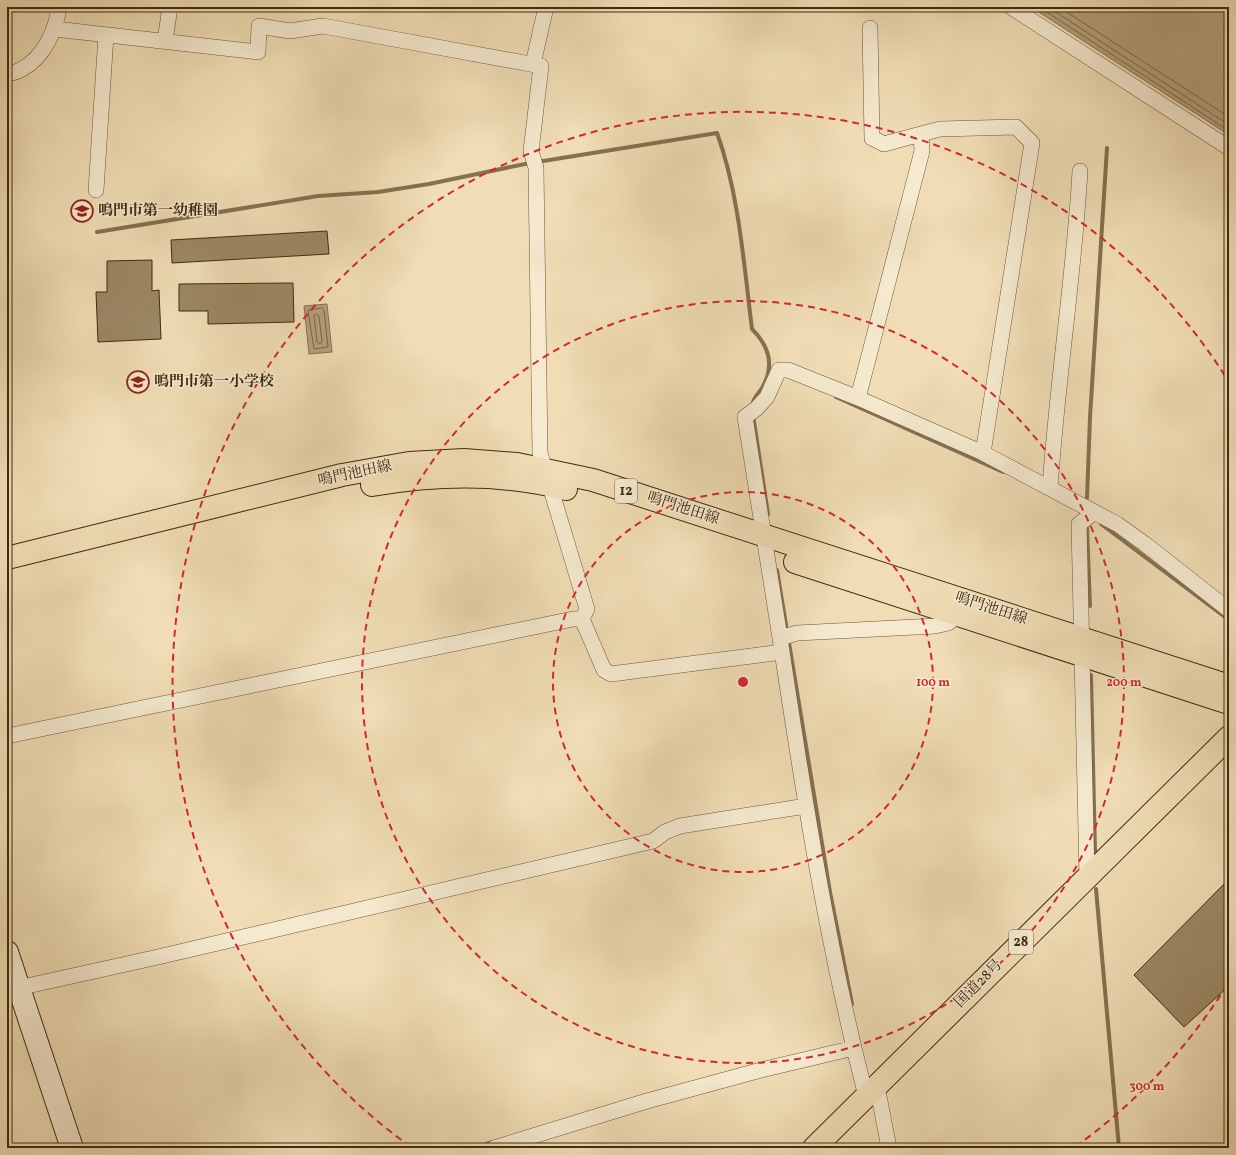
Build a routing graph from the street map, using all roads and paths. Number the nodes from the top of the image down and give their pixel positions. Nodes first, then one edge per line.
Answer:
1 (59, 7) edge
2 (170, 7) edge
3 (546, 7) edge
4 (1011, 7) edge
5 (870, 28) dead end
6 (55, 29) junction
7 (106, 35) junction
8 (165, 41) junction
9 (533, 64) junction
10 (7, 74) edge
11 (921, 134) junction
12 (1229, 148) edge
13 (1080, 171) dead end
14 (96, 190) dead end
15 (858, 398) junction
16 (983, 453) junction
17 (546, 477) junction
18 (1050, 488) junction
19 (1095, 512) junction
20 (765, 544) junction
21 (7, 558) edge
22 (7, 573) edge
23 (1229, 610) edge
24 (959, 615) junction
25 (582, 619) junction
26 (786, 640) junction
27 (1082, 647) junction
28 (1229, 686) edge
29 (1229, 703) edge
30 (7, 736) edge
31 (1229, 737) edge
32 (806, 806) junction
33 (1086, 877) junction
34 (7, 952) edge
35 (18, 988) junction
36 (852, 1043) junction
37 (872, 1091) junction
38 (72, 1148) edge
39 (494, 1148) edge
40 (814, 1148) edge
41 (889, 1148) edge

1 - 6 street
2 - 8 street
3 - 9 street
4 - 12 street
5 - 11 street
6 - 7 street
6 - 10 street
7 - 8 street
7 - 14 street
8 - 9 street
9 - 17 street
11 - 15 street
11 - 16 street
13 - 18 street
15 - 16 street
15 - 20 street
16 - 18 street
17 - 20 main road, 鳴門池田線 / 12
17 - 21 main road, 鳴門池田線 / 12
17 - 22 main road, 鳴門池田線 / 12
17 - 25 street
18 - 19 street
19 - 23 street
19 - 27 street
20 - 24 main road, 鳴門池田線 / 12
20 - 26 street
20 - 27 main road, 鳴門池田線 / 12
24 - 26 street
24 - 27 main road, 鳴門池田線 / 12
25 - 26 street
25 - 30 street
26 - 32 street
27 - 28 main road, 鳴門池田線 / 12
27 - 29 main road, 鳴門池田線 / 12
27 - 33 street
31 - 33 main road, 国道28号 / 28
32 - 35 street
32 - 36 street
33 - 37 main road, 国道28号 / 28
34 - 35 street
35 - 38 street
36 - 37 street
36 - 39 street
37 - 40 main road, 国道28号 / 28
37 - 41 street

